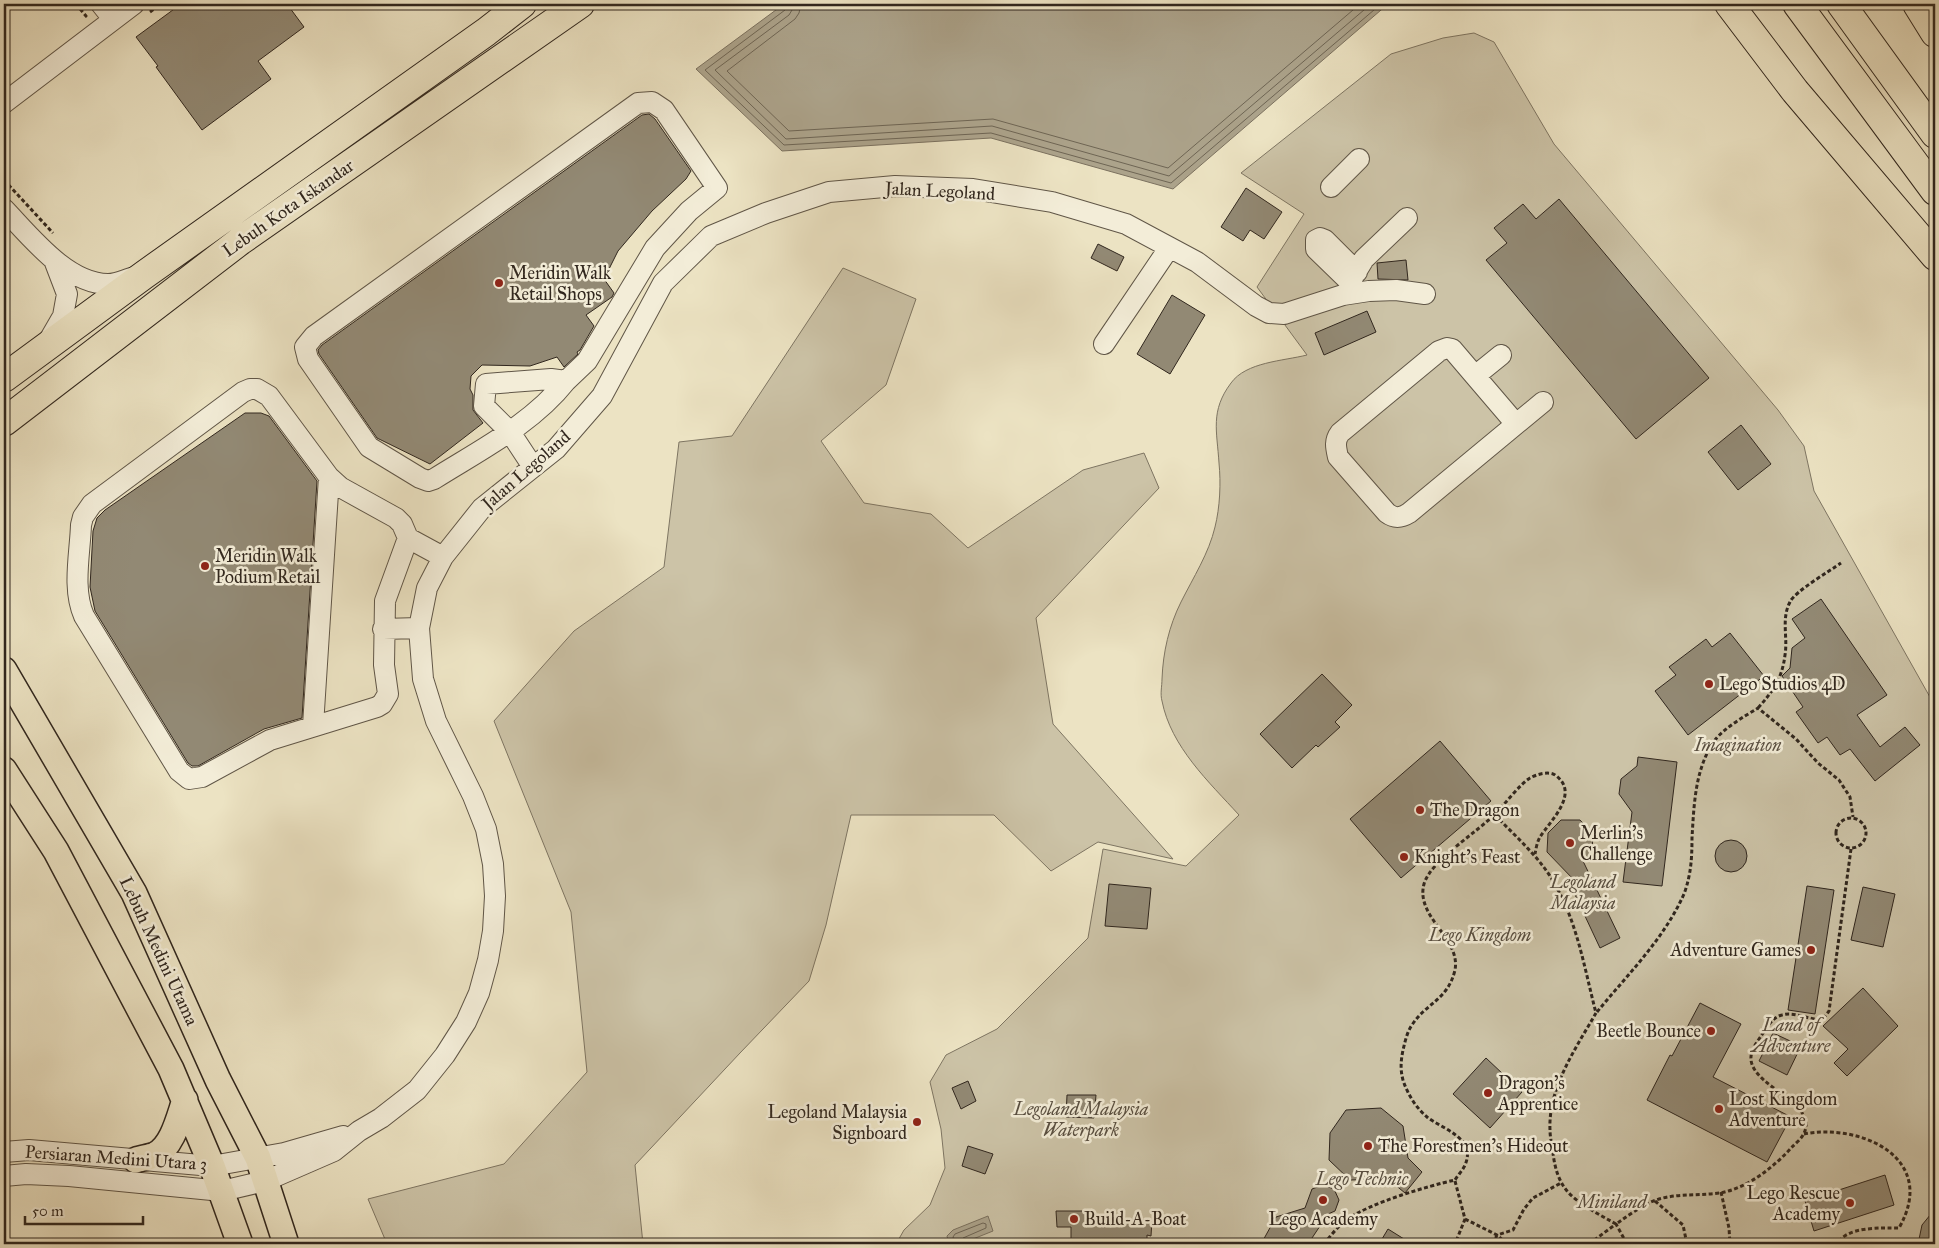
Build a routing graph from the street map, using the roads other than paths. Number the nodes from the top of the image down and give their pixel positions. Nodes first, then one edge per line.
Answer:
1 (134, 4) edge
2 (522, 4) edge
3 (580, 4) edge
4 (1729, 4) edge
5 (1797, 4) edge
6 (1841, 4) edge
7 (1917, 4) edge
8 (107, 12) edge
9 (1935, 33) edge
10 (4, 103) edge
11 (1935, 134) edge
12 (1359, 159) dead end
13 (1331, 187) dead end
14 (1935, 191) edge
15 (4, 209) edge
16 (1406, 218) dead end
17 (1169, 248) junction
18 (1935, 256) edge
19 (54, 260) junction
20 (1318, 266) dead end
21 (144, 275) junction
22 (1350, 283) junction
23 (1425, 294) dead end
24 (1104, 344) dead end
25 (44, 347) junction
26 (1501, 354) dead end
27 (1475, 376) junction
28 (4, 378) edge
29 (566, 381) junction
30 (1543, 402) dead end
31 (4, 422) edge
32 (1516, 424) junction
33 (510, 432) junction
34 (533, 468) junction
35 (329, 477) junction
36 (408, 538) junction
37 (443, 557) junction
38 (419, 628) junction
39 (383, 629) junction
40 (4, 670) edge
41 (313, 726) junction
42 (4, 770) edge
43 (185, 1100) junction
44 (4, 1152) edge
45 (136, 1160) junction
46 (212, 1166) junction
47 (261, 1169) junction
48 (4, 1176) edge
49 (222, 1191) junction
50 (240, 1244) edge
51 (286, 1244) edge

1 - 8 street
2 - 21 highway, Lebuh Kota Iskandar
3 - 31 highway, Lebuh Kota Iskandar
4 - 18 highway
5 - 14 highway
6 - 11 highway
7 - 9 highway
8 - 10 street
12 - 13 street
15 - 19 street
16 - 22 street
17 - 22 street, Jalan Legoland
17 - 24 street
17 - 34 street, Jalan Legoland
19 - 21 street
19 - 25 street
20 - 22 street
21 - 25 highway, Lebuh Kota Iskandar
22 - 23 street, Jalan Legoland
25 - 28 highway, Lebuh Kota Iskandar
26 - 27 street
27 - 32 street
27 - 32 street
29 - 33 street
29 - 33 street
29 - 33 street
30 - 32 street
33 - 34 street
34 - 37 street, Jalan Legoland
35 - 36 street
35 - 41 street
35 - 41 street
36 - 37 street
36 - 39 street
37 - 38 street, Jalan Legoland
38 - 39 street
38 - 47 street, Jalan Legoland
39 - 41 street
40 - 47 main road, Lebuh Medini Utama
42 - 43 main road
43 - 45 main road
43 - 46 main road
44 - 45 street, Persiaran Medini Utara 3
45 - 46 street, Persiaran Medini Utara 3
46 - 47 street, Persiaran Medini Utara 3
46 - 49 main road
47 - 49 street, Persiaran Medini Utara 3
47 - 51 main road, Lebuh Medini Utama
48 - 49 street, Persiaran Medini Utara 3
49 - 50 main road

